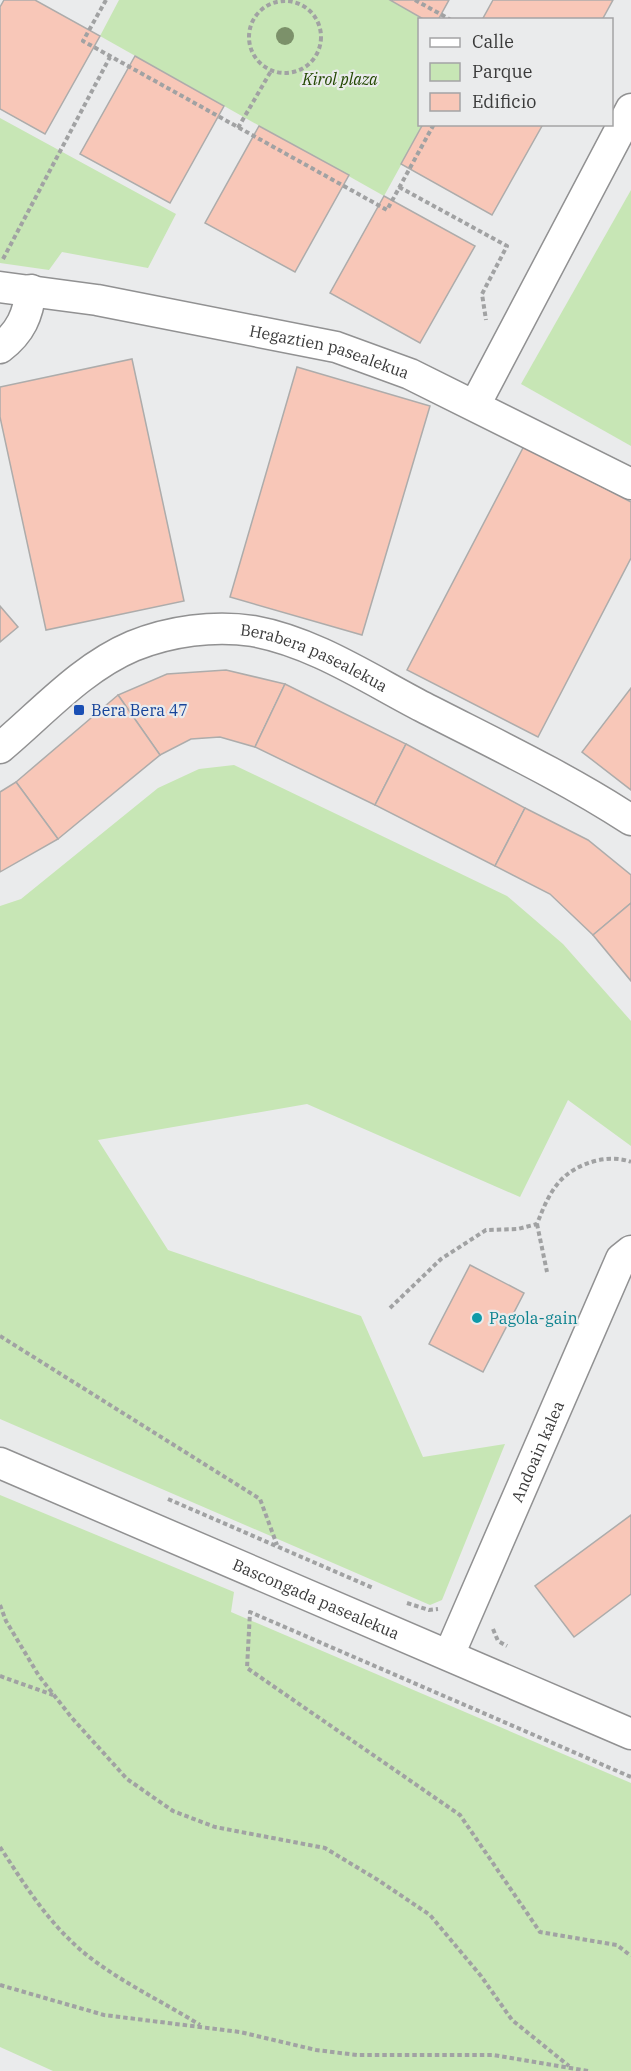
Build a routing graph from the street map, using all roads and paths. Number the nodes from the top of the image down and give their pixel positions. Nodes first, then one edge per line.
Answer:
1 (106, 0) edge
2 (415, 0) edge
3 (447, 18) edge
4 (110, 57) junction
5 (271, 71) junction
6 (631, 109) edge
7 (433, 126) edge
8 (238, 128) junction
9 (399, 187) junction
10 (7, 283) edge
11 (0, 348) edge
12 (504, 350) junction
13 (475, 405) junction
14 (631, 484) edge
15 (0, 748) edge
16 (631, 820) edge
17 (631, 1162) edge
18 (537, 1224) junction
19 (631, 1251) edge
20 (547, 1272) dead end
21 (390, 1308) dead end
22 (0, 1336) edge
23 (0, 1463) edge
24 (375, 1588) dead end
25 (397, 1598) dead end
26 (0, 1605) edge
27 (442, 1608) dead end
28 (495, 1620) dead end
29 (518, 1652) dead end
30 (449, 1655) junction
31 (0, 1676) edge
32 (54, 1695) junction
33 (631, 1734) edge
34 (631, 1777) edge
35 (0, 1847) edge
36 (631, 1956) edge
37 (0, 1985) edge
38 (202, 2026) junction
39 (569, 2066) junction
40 (588, 2071) edge

1 - 4 path
2 - 3 path
4 - 8 path
4 - 10 path
5 - 5 path
5 - 8 path
6 - 12 street
7 - 9 path
8 - 9 path
9 - 12 path
10 - 11 street
10 - 13 street, Hegaztien pasealekua
12 - 13 street
13 - 14 street, Hegaztien pasealekua
15 - 16 street, Berabera pasealekua
17 - 18 path
18 - 20 path
18 - 21 path
19 - 30 street, Andoain kalea
22 - 24 path
23 - 30 street, Bascongada pasealekua
25 - 27 path
26 - 32 path
28 - 29 path
30 - 33 street, Bascongada pasealekua
31 - 32 path
32 - 39 path
34 - 36 path
35 - 38 path
37 - 38 path
38 - 39 path
39 - 40 path

